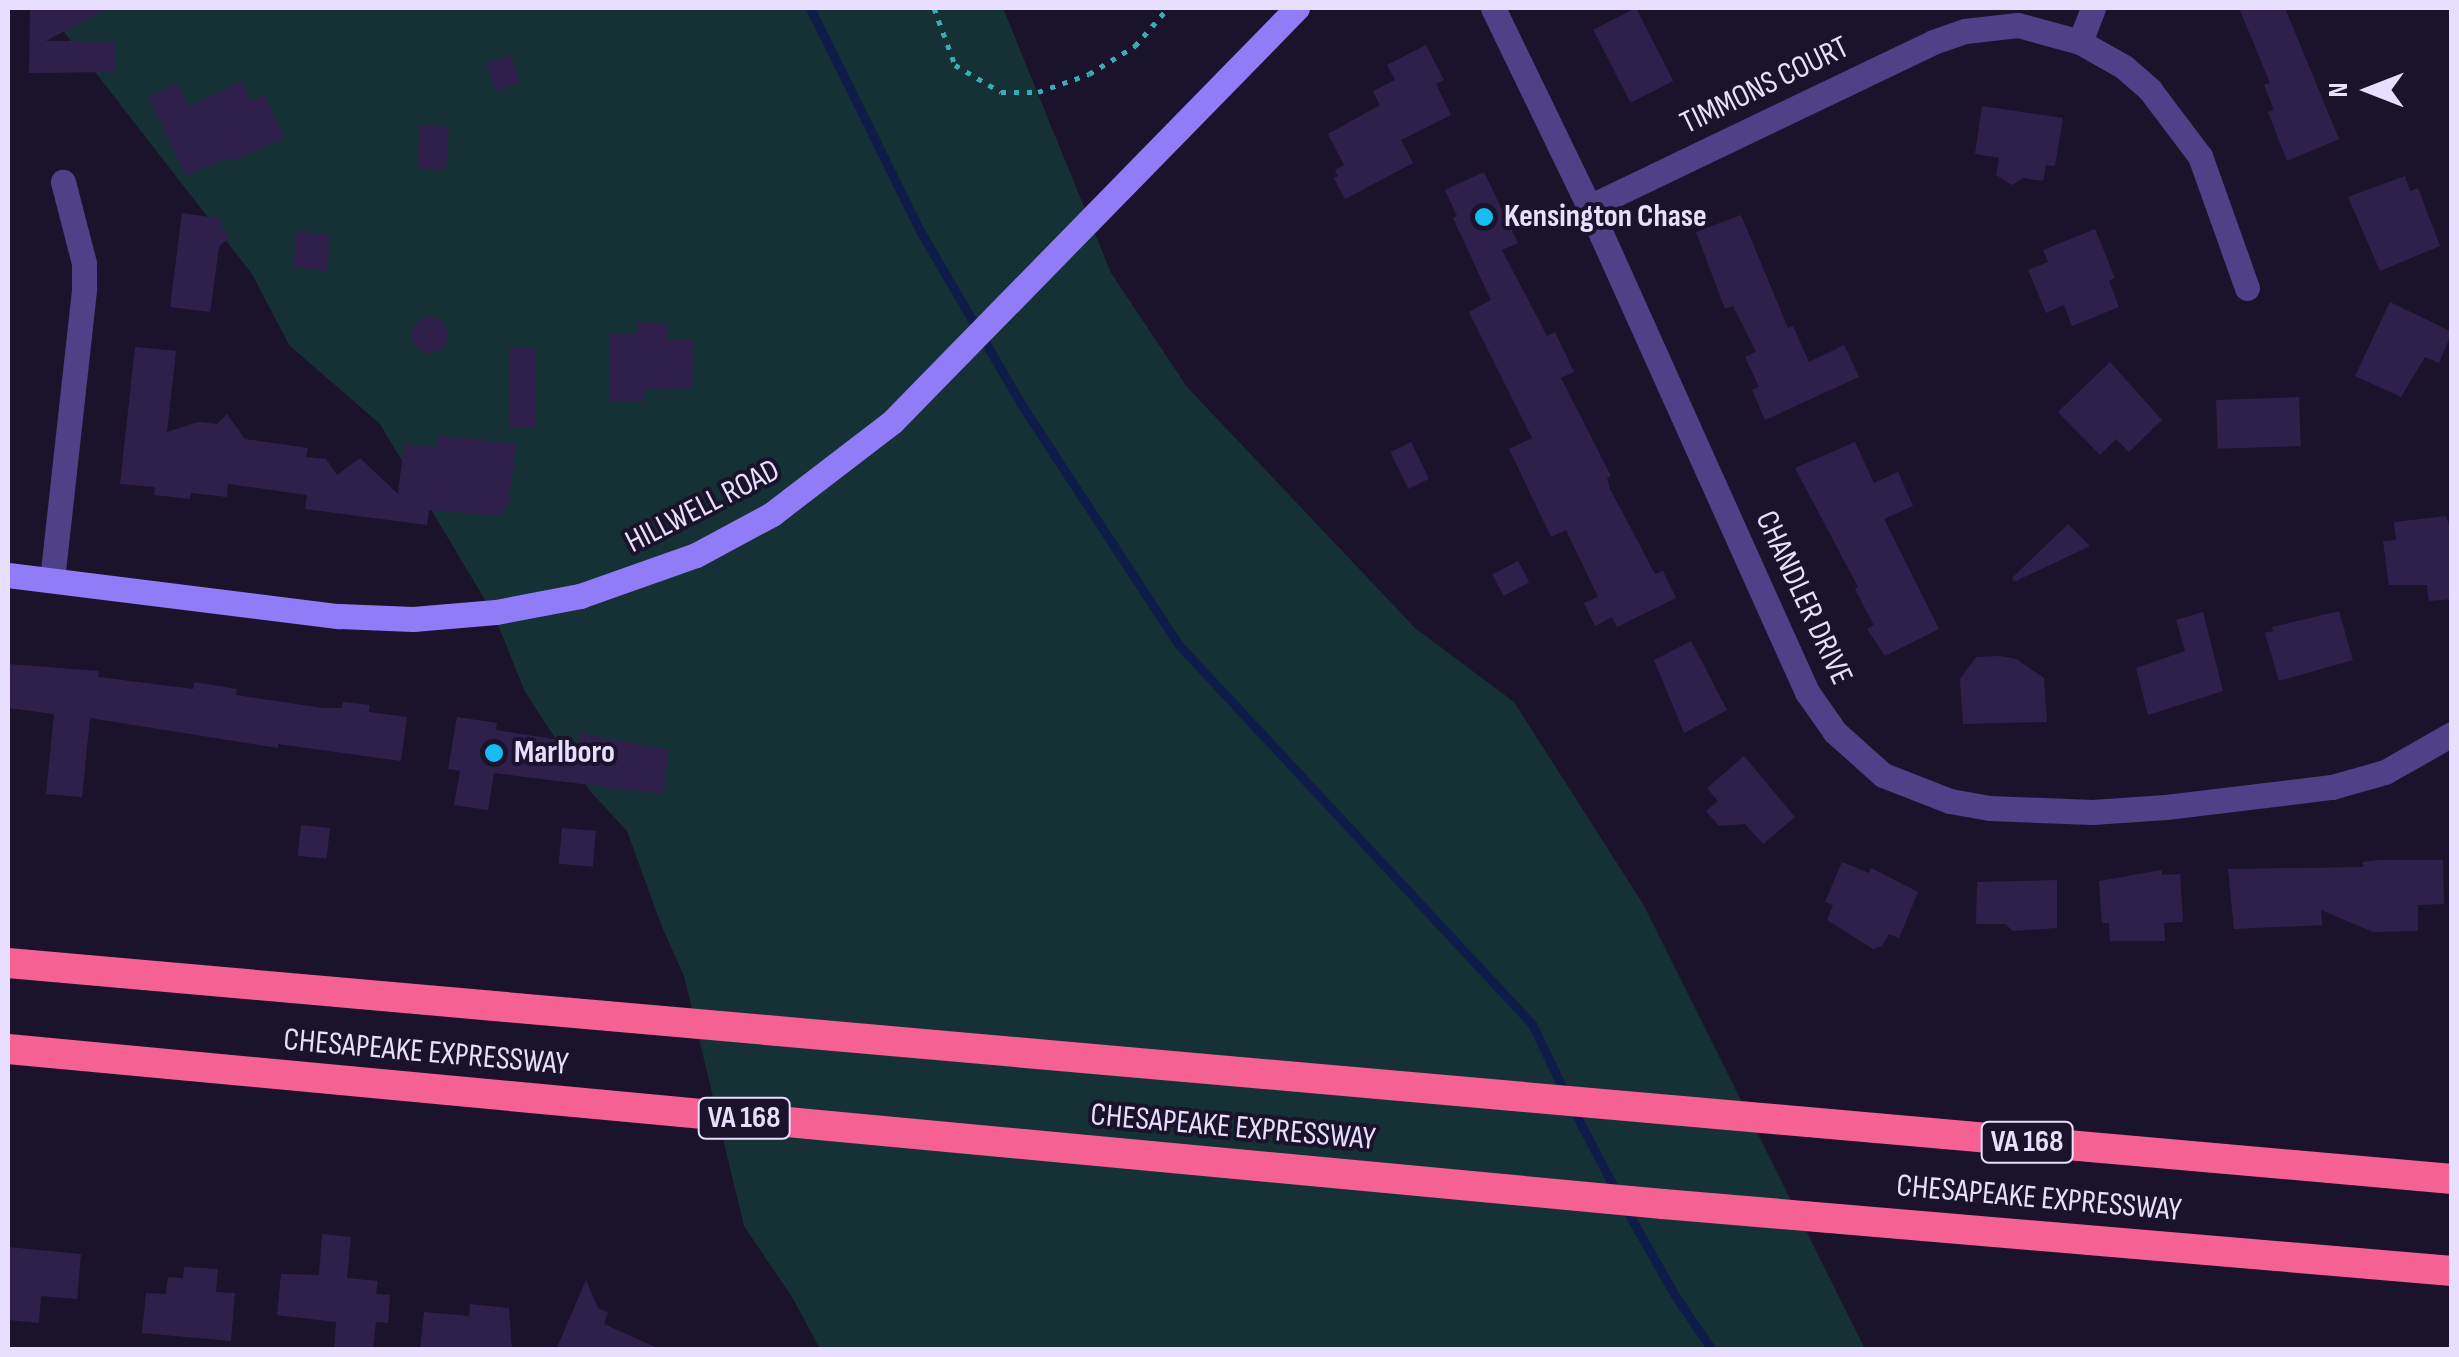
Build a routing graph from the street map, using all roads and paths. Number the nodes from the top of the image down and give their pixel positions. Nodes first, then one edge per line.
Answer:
1 (934, 8) edge
2 (1168, 8) edge
3 (1296, 8) edge
4 (1493, 8) edge
5 (2093, 8) edge
6 (2080, 42) junction
7 (63, 182) dead end
8 (1589, 207) junction
9 (2247, 288) dead end
10 (8, 575) edge
11 (52, 580) junction
12 (2452, 734) edge
13 (8, 963) edge
14 (8, 1049) edge
15 (2452, 1179) edge
16 (2452, 1271) edge

1 - 2 path
3 - 11 street, HILLWELL ROAD
4 - 8 street, CHANDLER DRIVE
5 - 6 street
6 - 8 street, TIMMONS COURT
6 - 9 street, TIMMONS COURT
7 - 11 street
8 - 12 street, CHANDLER DRIVE
10 - 11 street, HILLWELL ROAD
13 - 15 highway, CHESAPEAKE EXPRESSWAY / VA 168
14 - 16 highway, CHESAPEAKE EXPRESSWAY / VA 168

